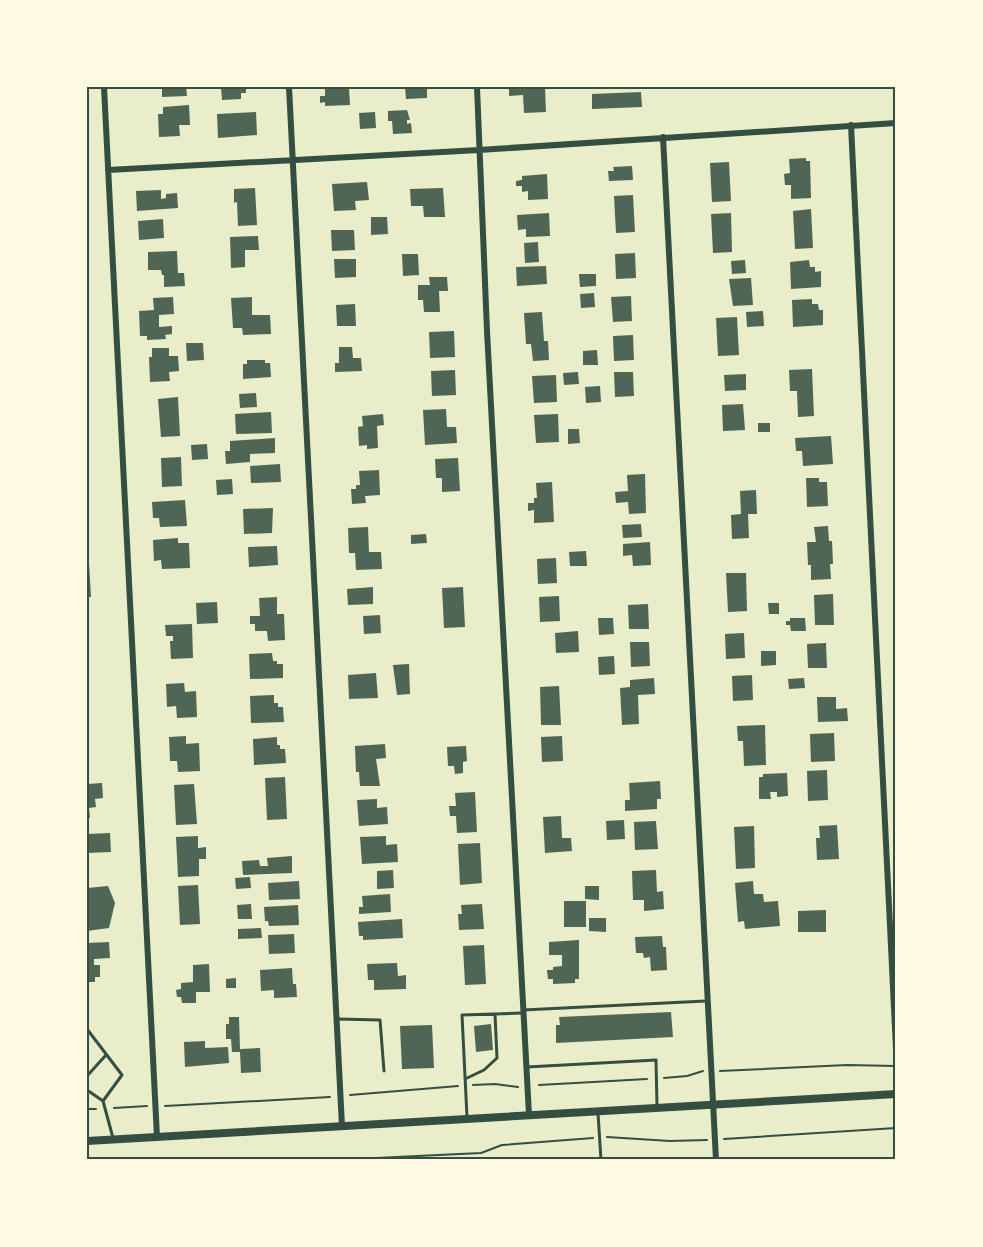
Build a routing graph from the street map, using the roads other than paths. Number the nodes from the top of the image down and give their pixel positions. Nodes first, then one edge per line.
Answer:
1 (104, 87) edge
2 (289, 87) edge
3 (477, 87) edge
4 (896, 123) edge
5 (851, 125) junction
6 (663, 137) junction
7 (479, 150) junction
8 (293, 160) junction
9 (108, 170) junction
10 (706, 1001) junction
11 (522, 1011) junction
12 (895, 1012) edge
13 (495, 1013) junction
14 (336, 1019) junction
15 (87, 1029) edge
16 (896, 1049) edge
17 (106, 1054) junction
18 (525, 1068) junction
19 (384, 1071) dead end
20 (87, 1076) edge
21 (465, 1079) junction
22 (87, 1090) edge
23 (896, 1094) edge
24 (104, 1101) junction
25 (712, 1105) junction
26 (657, 1108) junction
27 (598, 1111) junction
28 (529, 1115) junction
29 (467, 1119) junction
30 (342, 1126) junction
31 (158, 1137) junction
32 (114, 1140) junction
33 (87, 1141) edge
34 (601, 1160) edge
35 (716, 1160) edge

1 - 9 street
2 - 8 street
3 - 7 street
4 - 5 street
5 - 6 street
5 - 12 street
6 - 7 street
6 - 10 street
7 - 8 street
7 - 11 street
8 - 9 street
8 - 14 street
9 - 31 street
10 - 11 lane
10 - 25 street
11 - 13 lane
11 - 18 street
12 - 16 street
13 - 21 lane
13 - 21 lane
14 - 19 lane
14 - 30 street
15 - 17 lane
17 - 20 lane
17 - 24 lane
18 - 26 lane
18 - 28 street
21 - 29 lane
22 - 24 lane
23 - 25 main road
24 - 32 lane
25 - 26 main road
25 - 35 street
26 - 27 main road
27 - 28 main road
27 - 34 lane
28 - 29 main road
29 - 30 main road
30 - 31 main road
31 - 32 main road
32 - 33 main road

